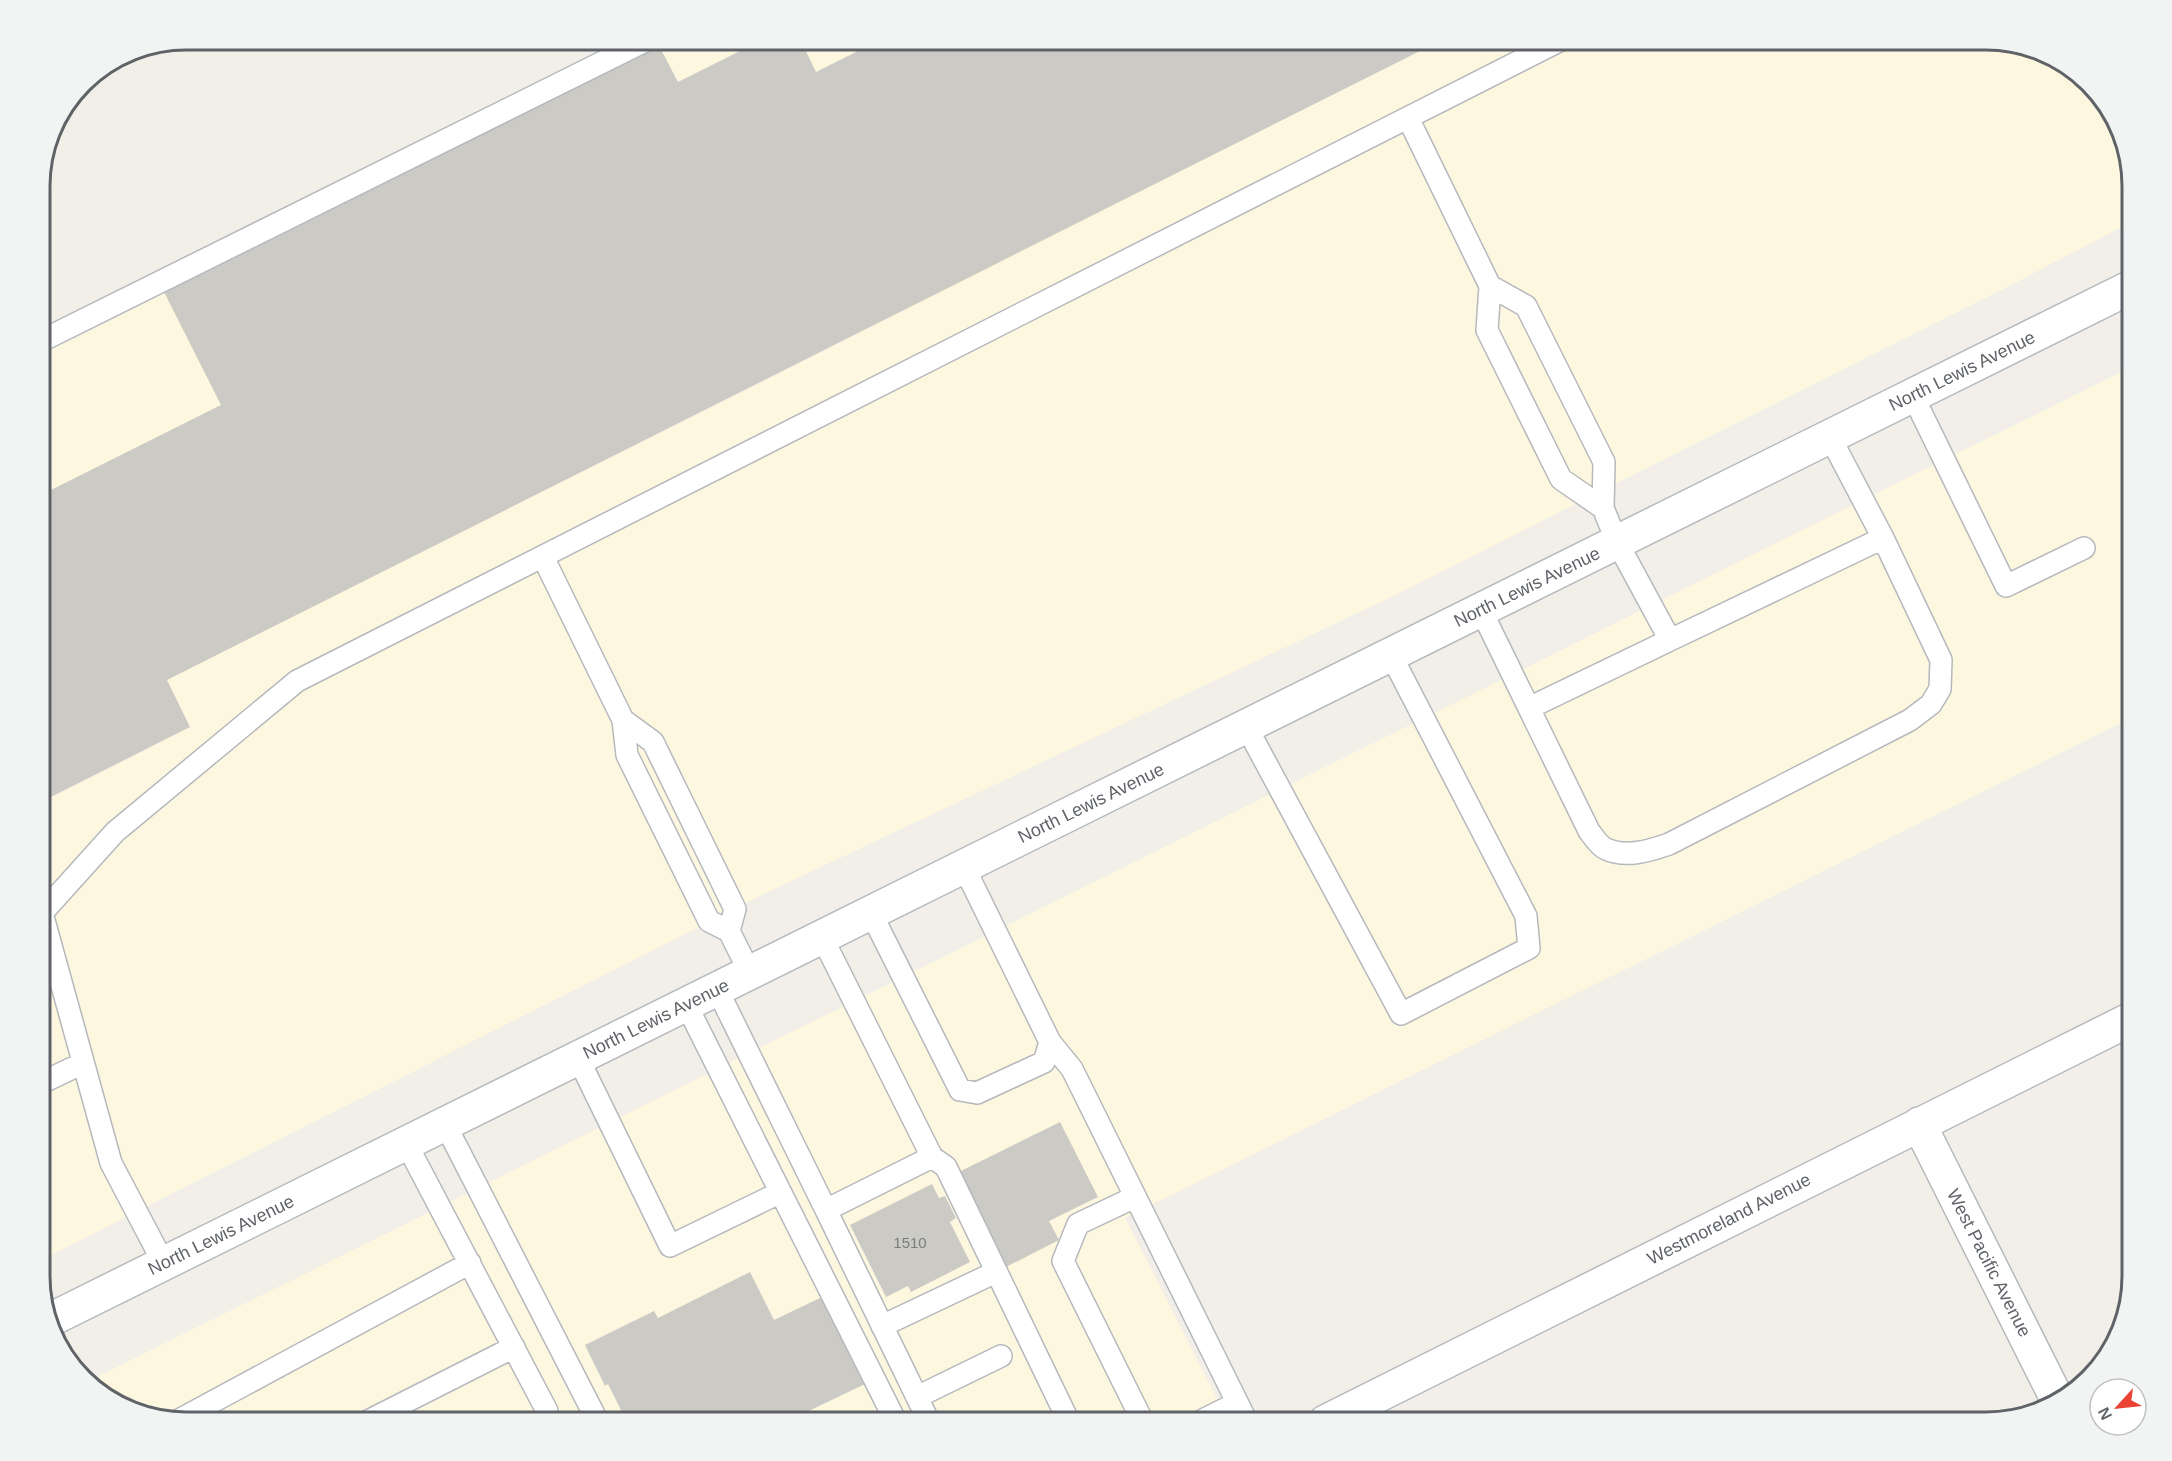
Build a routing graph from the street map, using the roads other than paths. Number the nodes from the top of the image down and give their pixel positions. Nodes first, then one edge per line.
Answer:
1 (627, 50) edge
2 (1541, 50) edge
3 (1408, 118) junction
4 (1490, 286) junction
5 (2122, 291) edge
6 (50, 337) edge
7 (1912, 396) junction
8 (1830, 437) junction
9 (1603, 508) junction
10 (1883, 538) junction
11 (1617, 543) junction
12 (2084, 548) dead end
13 (543, 557) junction
14 (1481, 610) junction
15 (1670, 640) junction
16 (1391, 655) junction
17 (1529, 708) junction
18 (623, 720) junction
19 (1246, 726) junction
20 (964, 867) junction
21 (50, 900) edge
22 (871, 913) junction
23 (729, 931) junction
24 (822, 937) junction
25 (50, 946) edge
26 (750, 973) junction
27 (717, 989) junction
28 (686, 1004) junction
29 (2122, 1023) edge
30 (1050, 1042) junction
31 (578, 1058) junction
32 (83, 1063) junction
33 (50, 1079) edge
34 (445, 1124) junction
35 (1920, 1124) junction
36 (406, 1143) junction
37 (932, 1156) junction
38 (779, 1193) junction
39 (1135, 1197) junction
40 (826, 1210) junction
41 (470, 1263) junction
42 (164, 1264) junction
43 (996, 1272) junction
44 (56, 1317) edge
45 (882, 1326) junction
46 (514, 1347) junction
47 (1001, 1356) dead end
48 (2054, 1393) edge
49 (917, 1397) junction
50 (1237, 1403) junction
51 (194, 1412) edge
52 (386, 1412) edge
53 (547, 1412) edge
54 (593, 1412) edge
55 (891, 1412) edge
56 (924, 1412) edge
57 (1059, 1412) edge
58 (1138, 1412) edge
59 (1219, 1412) edge
60 (1242, 1412) edge
61 (1345, 1412) edge

1 - 6 lane
2 - 3 lane
3 - 4 lane
3 - 13 lane
4 - 9 lane
4 - 9 lane
5 - 7 main road, North Lewis Avenue
7 - 8 main road, North Lewis Avenue
7 - 12 lane
8 - 10 lane
8 - 11 main road, North Lewis Avenue
9 - 11 lane
10 - 15 lane
10 - 17 lane
11 - 14 main road, North Lewis Avenue
11 - 15 lane
13 - 18 lane
13 - 21 lane
14 - 16 main road, North Lewis Avenue
14 - 17 lane
15 - 17 lane
16 - 19 main road, North Lewis Avenue
16 - 19 lane
18 - 23 lane
18 - 23 lane
19 - 20 main road, North Lewis Avenue
20 - 22 main road, North Lewis Avenue
20 - 30 lane
22 - 24 main road, North Lewis Avenue
22 - 30 lane
23 - 26 lane
24 - 26 main road, North Lewis Avenue
24 - 37 lane
25 - 32 lane
26 - 27 main road, North Lewis Avenue
27 - 28 main road, North Lewis Avenue
27 - 40 lane
28 - 31 main road, North Lewis Avenue
28 - 38 lane
29 - 35 main road, Westmoreland Avenue
30 - 39 lane
31 - 34 main road, North Lewis Avenue
31 - 38 lane
32 - 33 lane
32 - 42 lane
34 - 36 main road, North Lewis Avenue
34 - 54 lane
35 - 48 main road, West Pacific Avenue
35 - 61 main road, Westmoreland Avenue
36 - 41 lane
36 - 42 main road, North Lewis Avenue
37 - 40 lane
37 - 43 lane
38 - 55 lane
39 - 50 lane
39 - 58 lane
40 - 45 lane
41 - 46 lane
41 - 51 lane
42 - 44 main road, North Lewis Avenue
43 - 45 lane
43 - 57 lane
45 - 49 lane
46 - 52 lane
46 - 53 lane
47 - 49 lane
49 - 56 lane
50 - 59 lane
50 - 60 lane

